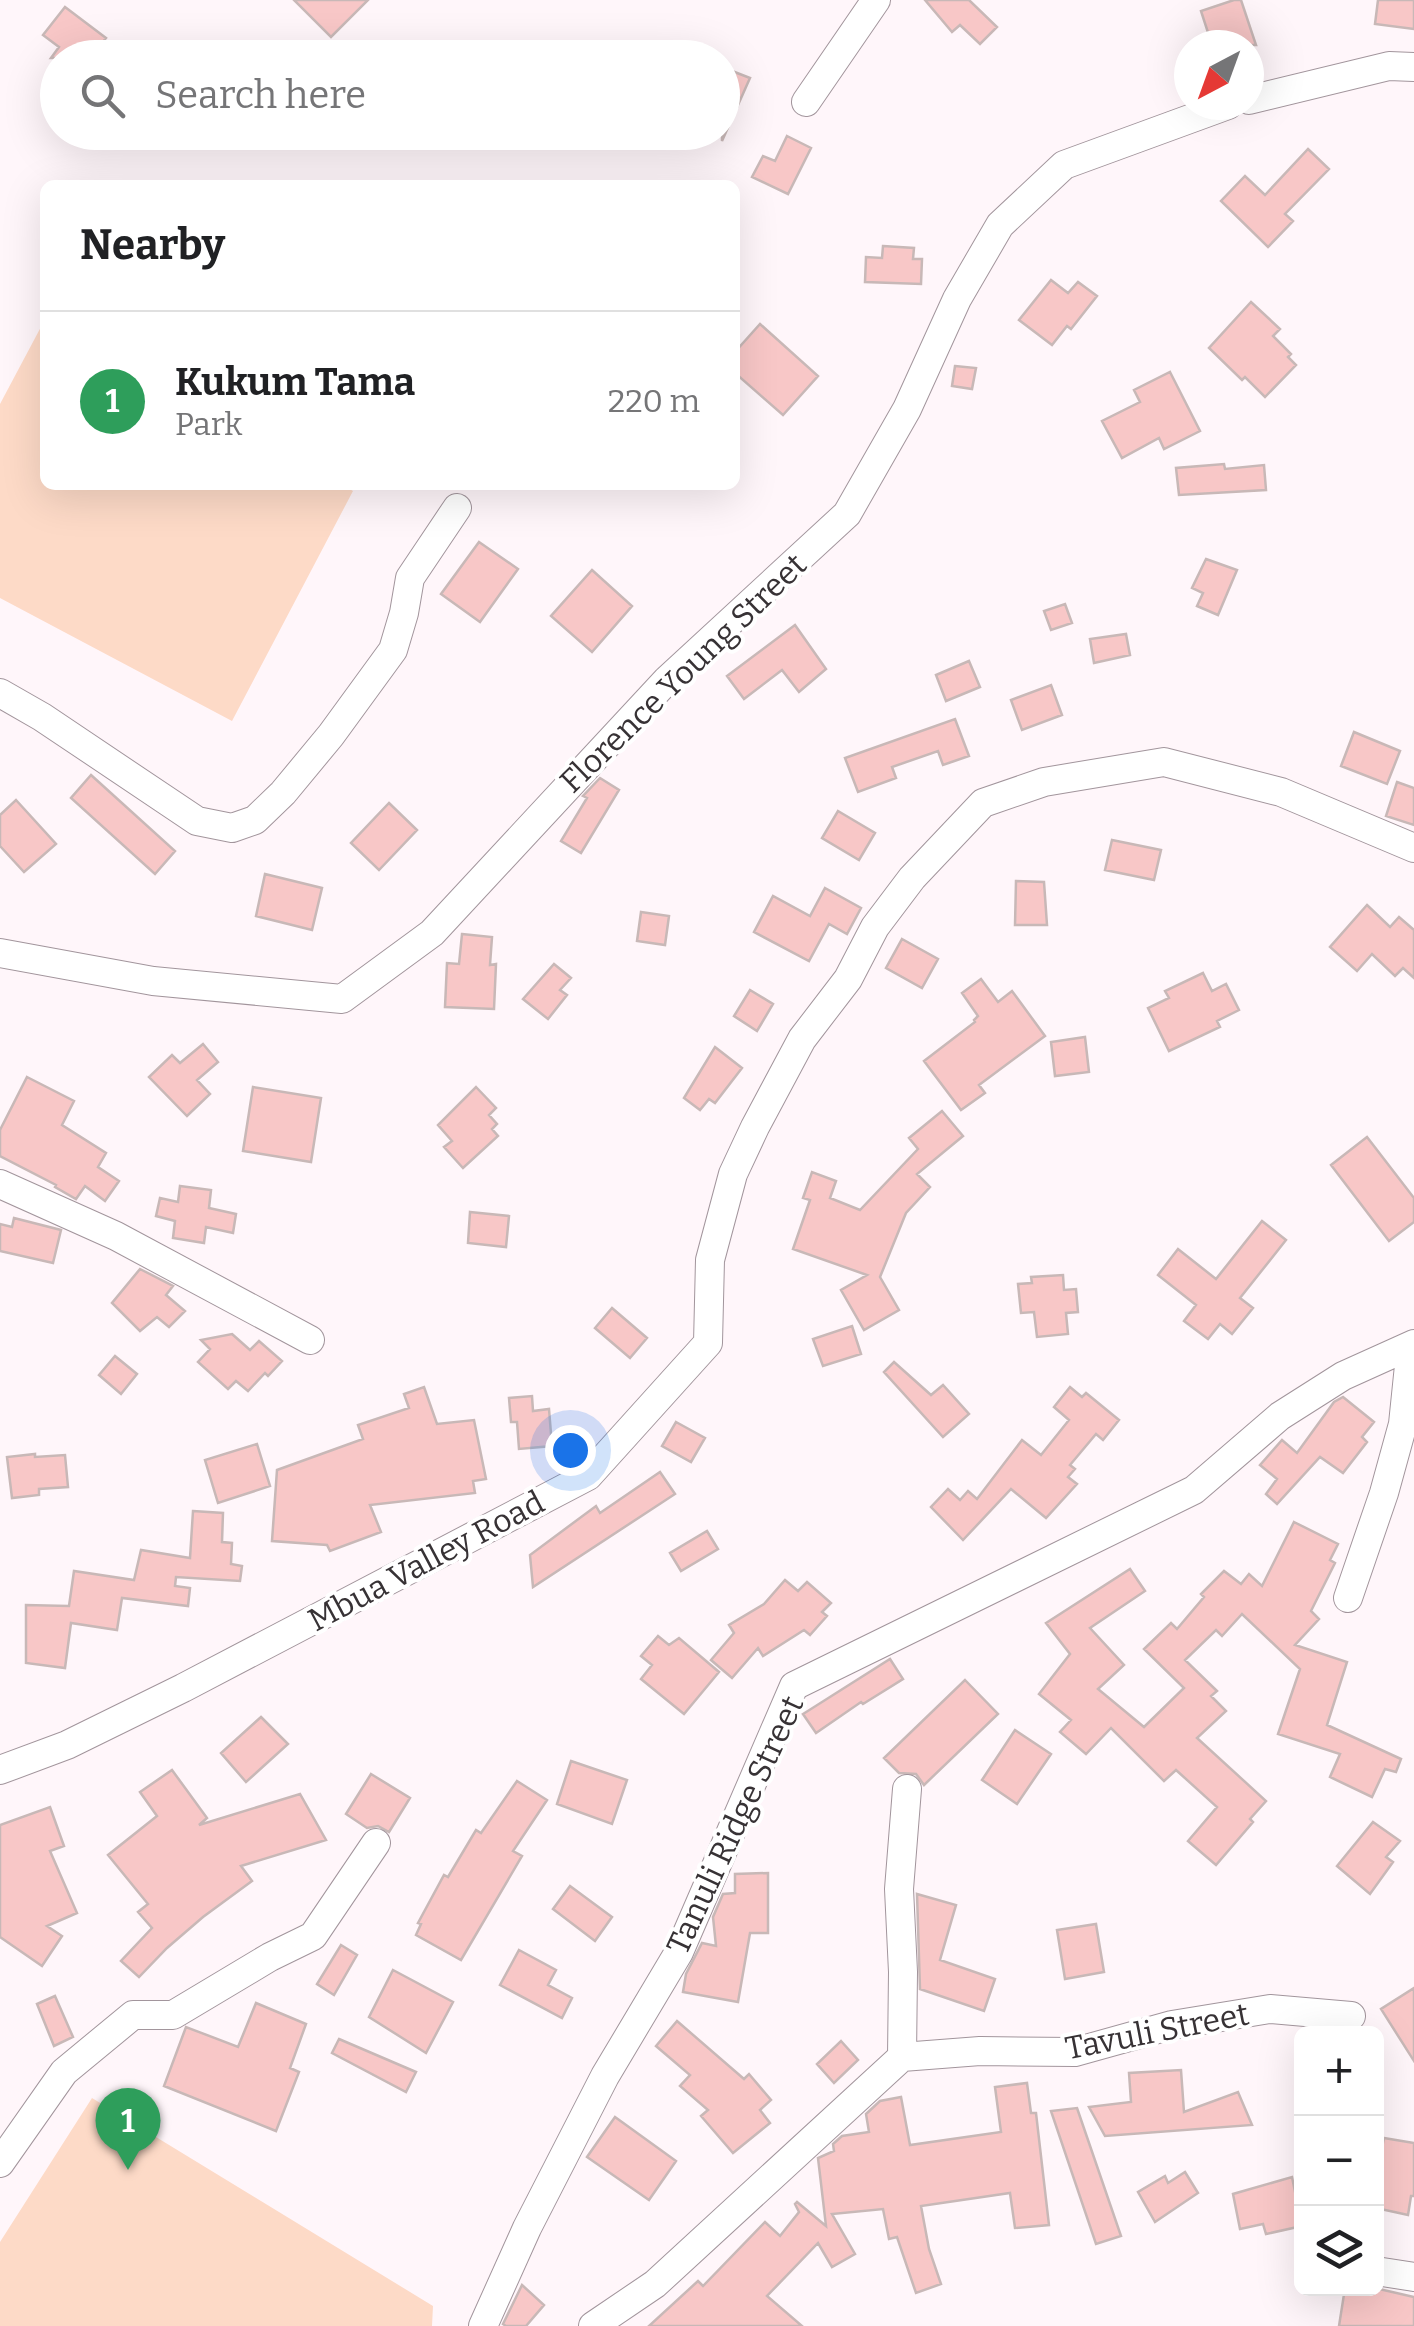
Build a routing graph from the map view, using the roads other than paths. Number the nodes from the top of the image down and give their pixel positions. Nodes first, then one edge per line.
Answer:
1 (876, 0) edge
2 (1414, 67) edge
3 (1264, 96) edge
4 (806, 102) dead end
5 (1187, 120) edge
6 (457, 508) dead end
7 (0, 693) edge
8 (1414, 848) edge
9 (0, 953) edge
10 (0, 1184) edge
11 (310, 1340) dead end
12 (1412, 1345) edge
13 (1348, 1598) dead end
14 (0, 1770) edge
15 (907, 1789) dead end
16 (376, 1843) dead end
17 (1351, 2016) dead end
18 (902, 2058) junction
19 (0, 2163) edge
20 (1384, 2272) edge
21 (1414, 2277) edge
22 (482, 2326) edge
23 (592, 2326) edge

1 - 4 street
2 - 3 street
5 - 9 street, Florence Young Street
6 - 7 street
8 - 14 street, Mbua Valley Road
10 - 11 street
12 - 13 street
12 - 22 street, Tanuli Ridge Street
15 - 18 street
16 - 19 street
17 - 18 street, Tavuli Street
18 - 23 street
20 - 21 street

